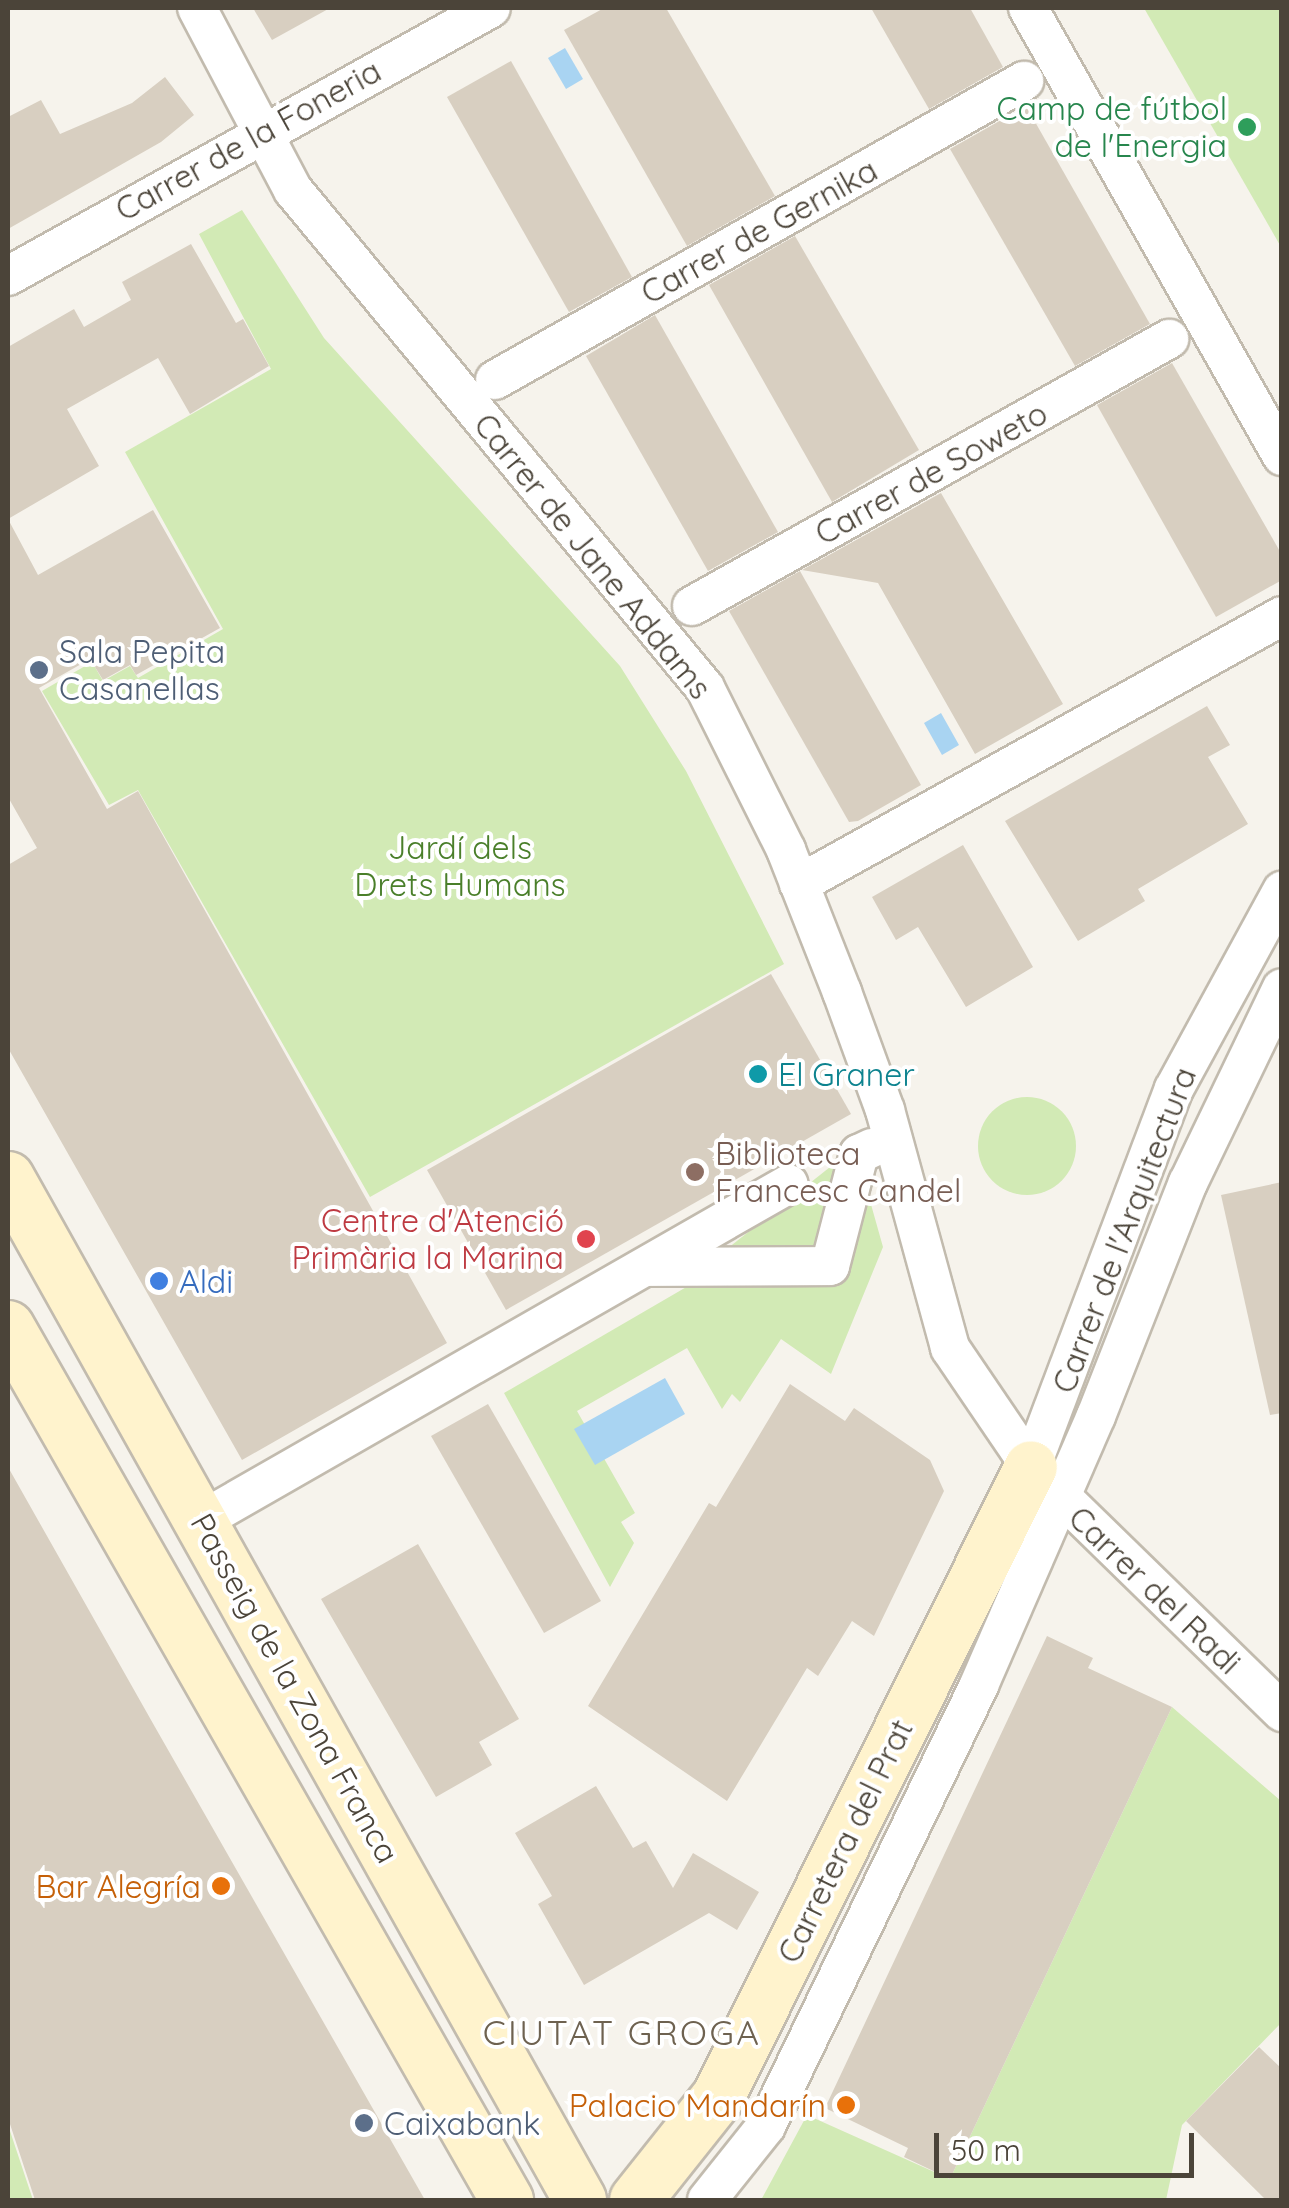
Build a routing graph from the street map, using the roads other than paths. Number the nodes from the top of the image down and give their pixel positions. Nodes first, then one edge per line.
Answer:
1 (196, 8) edge
2 (491, 8) edge
3 (1028, 8) edge
4 (1024, 81) dead end
5 (262, 129) junction
6 (8, 276) edge
7 (1169, 339) dead end
8 (494, 380) dead end
9 (1282, 456) edge
10 (692, 606) dead end
11 (1282, 616) edge
12 (799, 884) junction
13 (1282, 892) edge
14 (1282, 988) edge
15 (872, 1148) dead end
16 (8, 1178) edge
17 (790, 1184) dead end
18 (648, 1267) junction
19 (8, 1327) edge
20 (1045, 1481) junction
21 (202, 1520) junction
22 (1282, 1712) edge
23 (506, 2200) edge
24 (580, 2200) edge
25 (636, 2200) edge
26 (708, 2200) edge

1 - 5 street, Carrer de Jane Addams
2 - 5 street, Carrer de la Foneria
3 - 9 street
4 - 8 street, Carrer de Gernika
5 - 6 street, Carrer de la Foneria
5 - 12 street, Carrer de Jane Addams
7 - 10 street, Carrer de Soweto
11 - 12 street
12 - 20 street, Carrer de Jane Addams
13 - 20 street, Carrer de l'Arquitectura
14 - 20 street, Carrer de l'Arquitectura
15 - 18 street
16 - 21 main road, Passeig de la Zona Franca
17 - 18 street
18 - 21 street
19 - 23 main road
20 - 22 street, Carrer del Radi
20 - 25 main road, Carretera del Prat
20 - 26 street, Carretera del Prat
21 - 24 main road, Passeig de la Zona Franca

